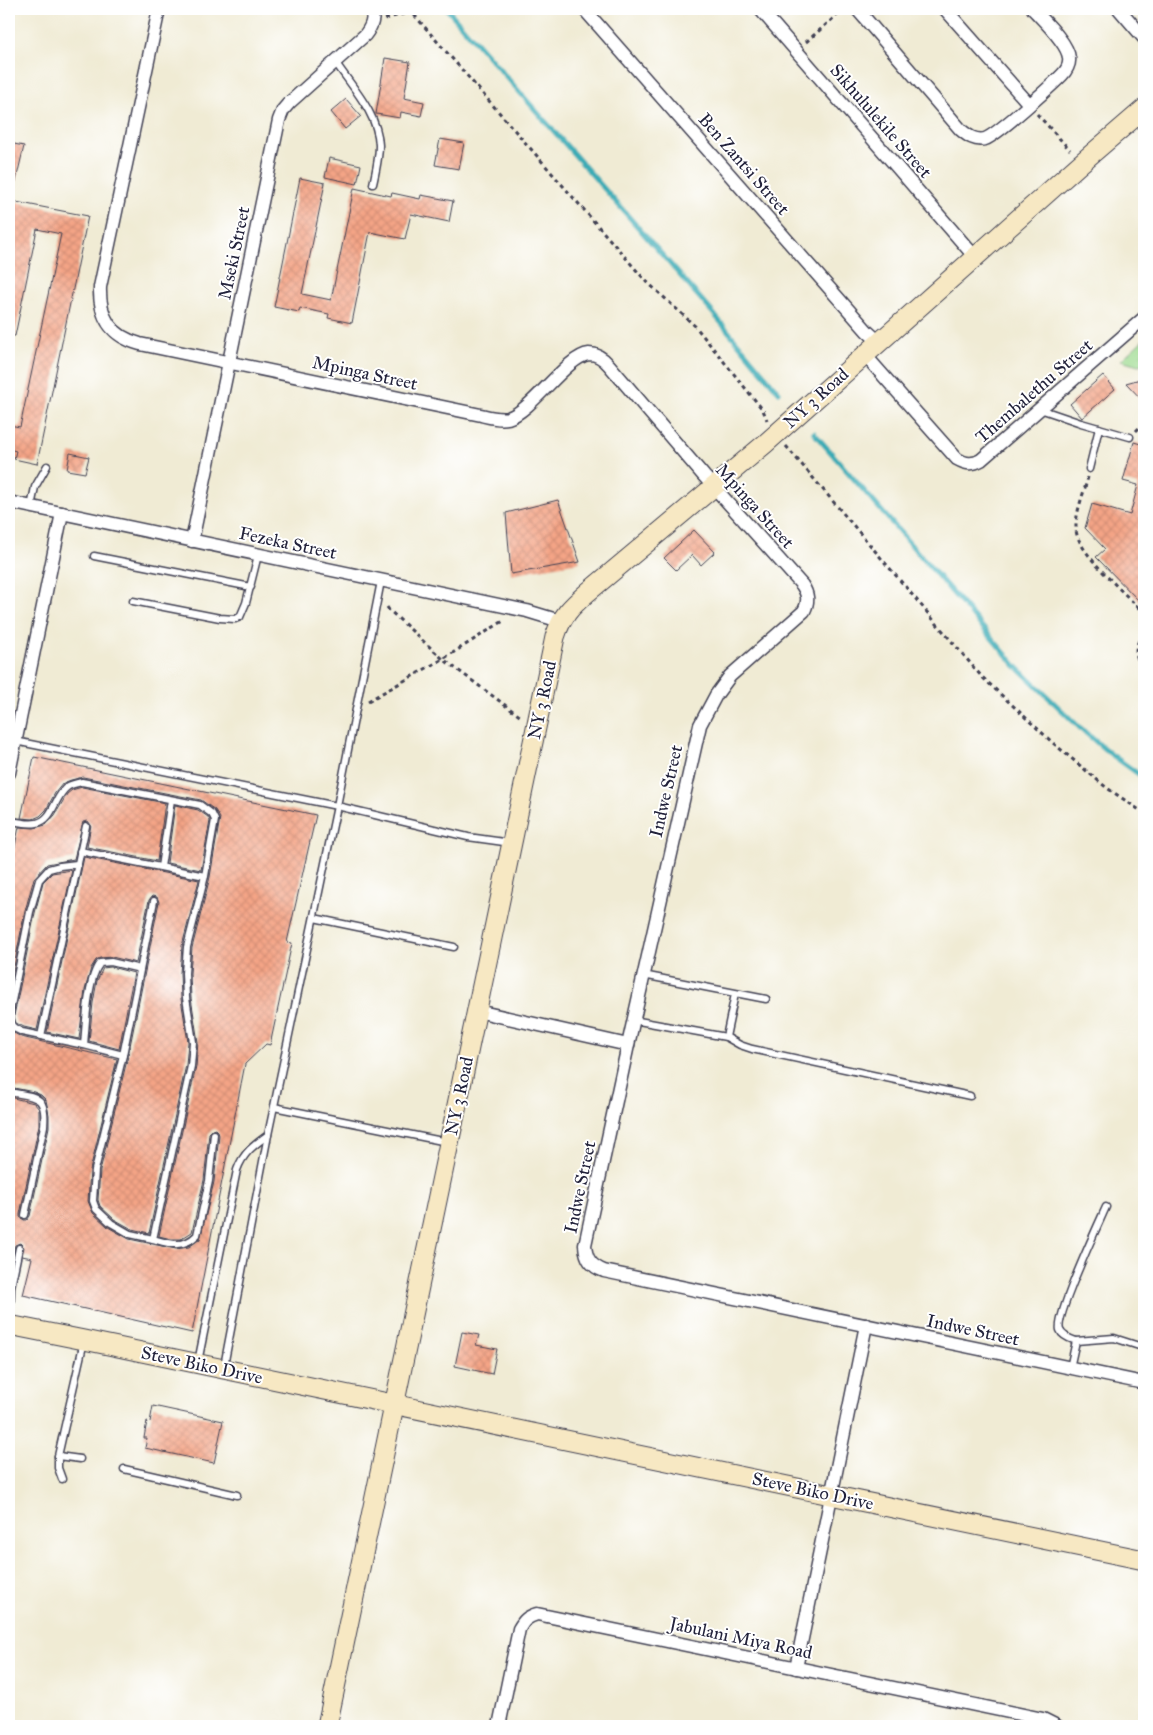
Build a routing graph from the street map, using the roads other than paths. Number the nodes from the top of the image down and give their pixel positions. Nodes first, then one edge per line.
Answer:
1 (159, 9) edge
2 (372, 9) edge
3 (584, 9) edge
4 (760, 9) edge
5 (857, 9) edge
6 (945, 9) edge
7 (1033, 9) edge
8 (1119, 9) edge
9 (1144, 38) edge
10 (336, 63) junction
11 (1031, 107) junction
12 (1144, 109) edge
13 (373, 184) dead end
14 (975, 257) junction
15 (1144, 318) edge
16 (879, 342) junction
17 (865, 354) junction
18 (229, 363) junction
19 (1040, 409) junction
20 (1099, 428) junction
21 (1130, 437) dead end
22 (47, 466) dead end
23 (1089, 469) road end
24 (715, 487) junction
25 (9, 502) edge
26 (31, 507) junction
27 (62, 514) junction
28 (192, 541) junction
29 (258, 555) junction
30 (94, 556) dead end
31 (382, 581) junction
32 (251, 586) junction
33 (133, 601) dead end
34 (808, 602) joint
35 (560, 621) junction
36 (15, 741) junction
37 (9, 773) edge
38 (171, 800) junction
39 (337, 806) junction
40 (9, 820) edge
41 (86, 826) dead end
42 (512, 843) junction
43 (80, 851) junction
44 (77, 864) junction
45 (161, 867) junction
46 (205, 876) junction
47 (154, 901) dead end
48 (314, 918) junction
49 (454, 947) dead end
50 (140, 969) junction
51 (643, 975) junction
52 (734, 994) junction
53 (766, 1000) dead end
54 (477, 1011) junction
55 (633, 1020) junction
56 (41, 1036) junction
57 (726, 1037) junction
58 (84, 1045) junction
59 (628, 1045) junction
60 (123, 1055) junction
61 (9, 1092) edge
62 (970, 1096) dead end
63 (274, 1107) junction
64 (214, 1134) dead end
65 (268, 1135) junction
66 (450, 1142) junction
67 (1106, 1207) dead end
68 (25, 1215) dead end
69 (153, 1239) junction
70 (19, 1248) dead end
71 (866, 1325) junction
72 (10, 1326) edge
73 (84, 1340) junction
74 (1076, 1341) junction
75 (1144, 1342) edge
76 (198, 1364) junction
77 (1070, 1368) junction
78 (224, 1370) junction
79 (1144, 1383) edge
80 (394, 1405) junction
81 (58, 1456) junction
82 (80, 1459) dead end
83 (124, 1469) dead end
84 (62, 1479) dead end
85 (237, 1495) dead end
86 (832, 1495) junction
87 (1144, 1560) edge
88 (796, 1668) junction
89 (327, 1726) edge
90 (500, 1726) edge
91 (1057, 1726) edge

1 - 18 street, Mpinga Street
2 - 10 street, Mseki Street
3 - 16 street, Ben Zantsi Street
4 - 14 street, Sikhululekile Street
5 - 11 street
6 - 11 street
7 - 11 street
8 - 9 street
10 - 13 lane
10 - 18 street, Mseki Street
12 - 14 street, NY 3 Road
14 - 16 street, NY 3 Road
15 - 19 street, Thembalethu Street
16 - 17 street, NY 3 Road
17 - 19 street, Thembalethu Street
17 - 24 street, NY 3 Road
18 - 24 street, Mpinga Street
18 - 28 street, Mseki Street
19 - 20 lane
20 - 21 lane
20 - 23 lane
22 - 26 lane
24 - 34 street, Mpinga Street
24 - 35 street, NY 3 Road
25 - 26 street, Fezeka Street
26 - 27 street, Fezeka Street
27 - 28 street, Fezeka Street
27 - 36 street
28 - 29 street, Fezeka Street
29 - 31 street, Fezeka Street
29 - 32 lane
30 - 32 lane
31 - 35 street, Fezeka Street
31 - 39 lane
32 - 33 lane
34 - 51 street, Indwe Street
35 - 42 street, NY 3 Road
36 - 37 street
36 - 39 lane
38 - 40 lane
38 - 45 lane
38 - 46 lane
39 - 42 lane
39 - 48 lane
41 - 43 lane
42 - 54 street, NY 3 Road
43 - 44 lane
43 - 45 lane
44 - 56 lane
44 - 56 lane
45 - 46 lane
46 - 69 lane
47 - 50 lane
48 - 49 lane
48 - 63 lane
50 - 58 lane
50 - 60 lane
51 - 52 lane
51 - 55 street, Indwe Street
52 - 53 lane
52 - 57 lane
54 - 59 street
54 - 66 street, NY 3 Road
55 - 57 lane
55 - 59 street, Indwe Street
56 - 58 lane
57 - 62 lane
58 - 60 lane
59 - 71 street, Indwe Street
60 - 69 lane
61 - 68 lane
63 - 65 lane
63 - 66 lane
64 - 69 lane
65 - 76 lane
65 - 78 lane
66 - 80 street, NY 3 Road
67 - 74 lane
70 - 72 lane
71 - 77 street, Indwe Street
71 - 86 street
72 - 73 street, Steve Biko Drive
73 - 76 street, Steve Biko Drive
73 - 81 lane
74 - 75 lane
74 - 77 lane
76 - 78 street, Steve Biko Drive
77 - 79 street, Indwe Street
78 - 80 street, Steve Biko Drive
80 - 86 street, Steve Biko Drive
80 - 89 street, NY 3 Road
81 - 82 lane
81 - 84 lane
83 - 85 lane
86 - 87 street, Steve Biko Drive
86 - 88 street
88 - 90 street, Jabulani Miya Road
88 - 91 street, Jabulani Miya Road

